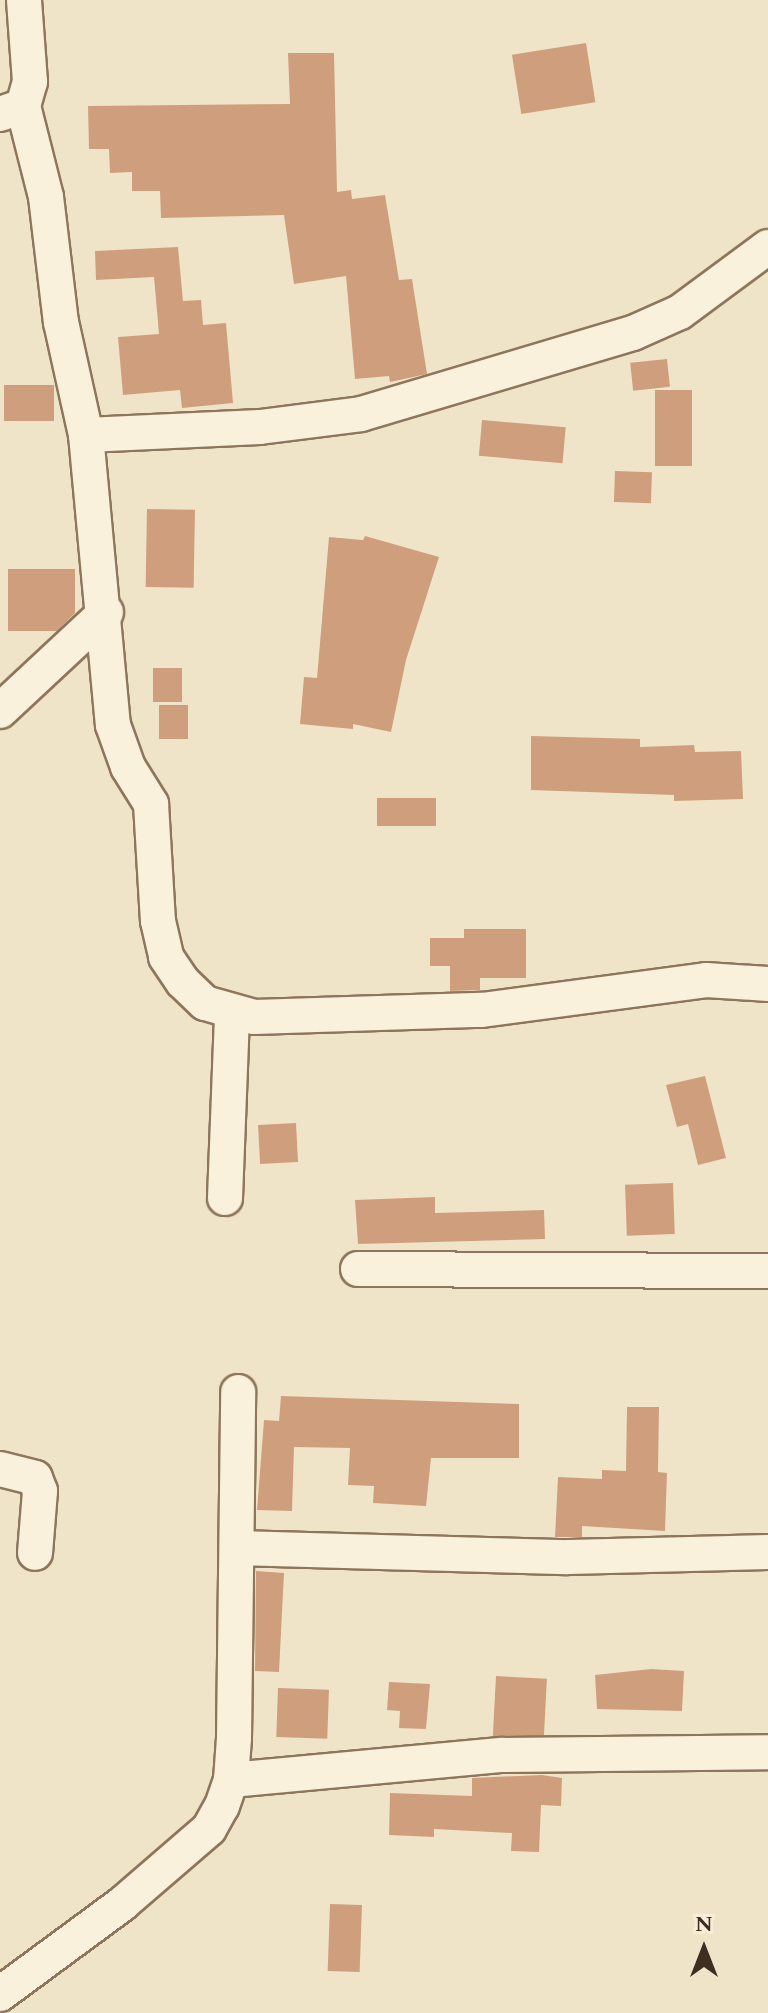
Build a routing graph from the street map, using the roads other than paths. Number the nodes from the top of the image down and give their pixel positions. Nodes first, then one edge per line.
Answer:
1 (24, 0) edge
2 (12, 110) edge
3 (768, 247) edge
4 (86, 435) junction
5 (106, 612) junction
6 (0, 711) edge
7 (768, 984) edge
8 (232, 1014) junction
9 (225, 1198) dead end
10 (358, 1269) dead end
11 (768, 1271) edge
12 (238, 1392) dead end
13 (0, 1469) edge
14 (237, 1548) junction
15 (768, 1552) edge
16 (35, 1553) dead end
17 (768, 1752) edge
18 (231, 1780) junction
19 (0, 1994) edge

1 - 2 street
2 - 4 street
3 - 4 street
4 - 5 street
5 - 6 street
5 - 8 street
7 - 8 street
8 - 9 street
10 - 11 street
12 - 14 street
13 - 16 street
14 - 15 street
14 - 18 street
17 - 18 street
18 - 19 street

